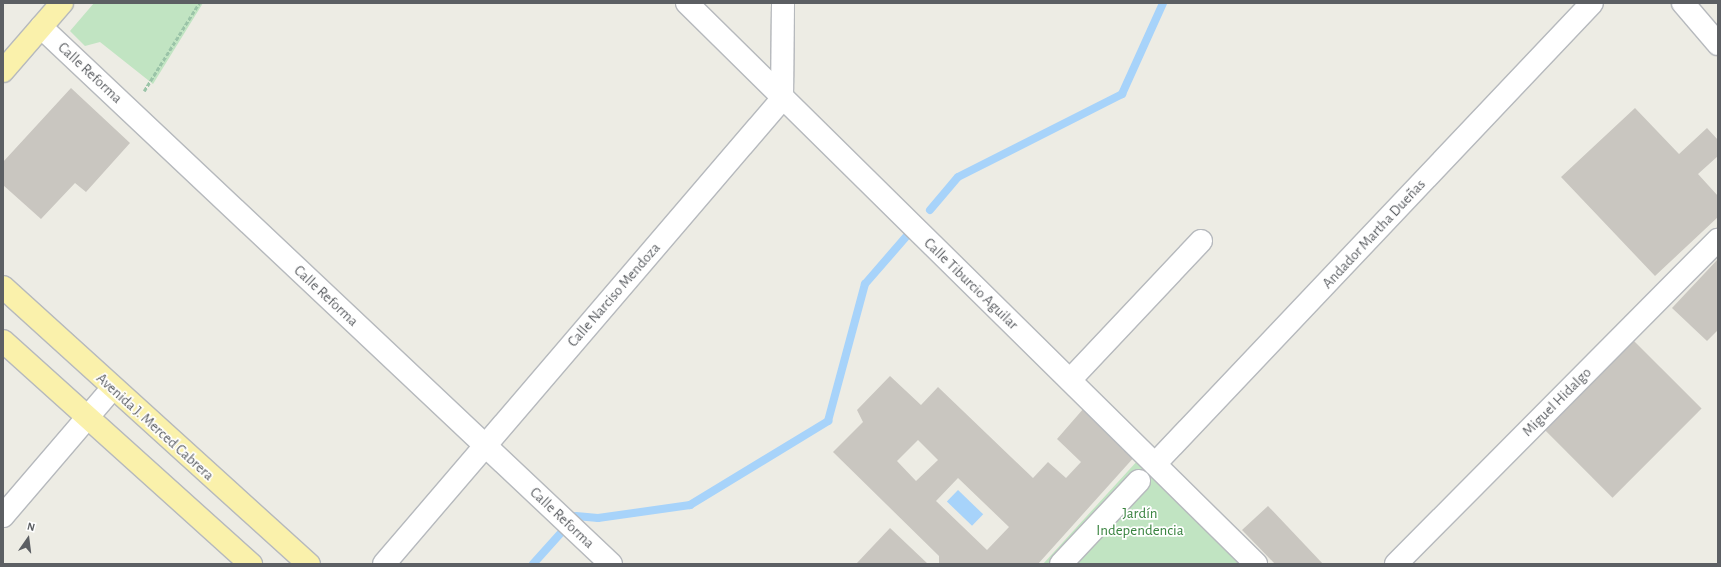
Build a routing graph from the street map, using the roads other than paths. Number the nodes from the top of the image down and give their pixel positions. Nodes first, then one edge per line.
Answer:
1 (62, 3) edge
2 (687, 3) edge
3 (783, 3) edge
4 (1592, 3) edge
5 (1683, 3) edge
6 (41, 27) junction
7 (1718, 44) edge
8 (3, 71) edge
9 (782, 99) junction
10 (1201, 240) dead end
11 (1718, 240) edge
12 (3, 287) edge
13 (3, 341) edge
14 (1070, 380) junction
15 (112, 389) junction
16 (88, 416) junction
17 (485, 446) junction
18 (1155, 464) junction
19 (1139, 481) dead end
20 (3, 516) edge
21 (251, 564) edge
22 (309, 564) edge
23 (384, 564) edge
24 (611, 564) edge
25 (1062, 564) edge
26 (1256, 564) edge
27 (1396, 564) edge

1 - 6 main road
2 - 9 street, Calle Tiburcio Aguilar
3 - 9 street
4 - 18 street, Andador Martha Dueñas
5 - 7 street
6 - 8 main road
6 - 17 street, Calle Reforma
9 - 14 street, Calle Tiburcio Aguilar
9 - 17 street, Calle Narciso Mendoza
10 - 14 street
11 - 27 street, Miguel Hidalgo
12 - 15 main road, Avenida J. Merced Cabrera
13 - 16 main road
14 - 18 street, Calle Tiburcio Aguilar
15 - 16 street
15 - 22 main road, Avenida J. Merced Cabrera
16 - 20 street
16 - 21 main road
17 - 23 street, Calle Narciso Mendoza
17 - 24 street, Calle Reforma
18 - 26 street, Calle Tiburcio Aguilar
19 - 25 street

